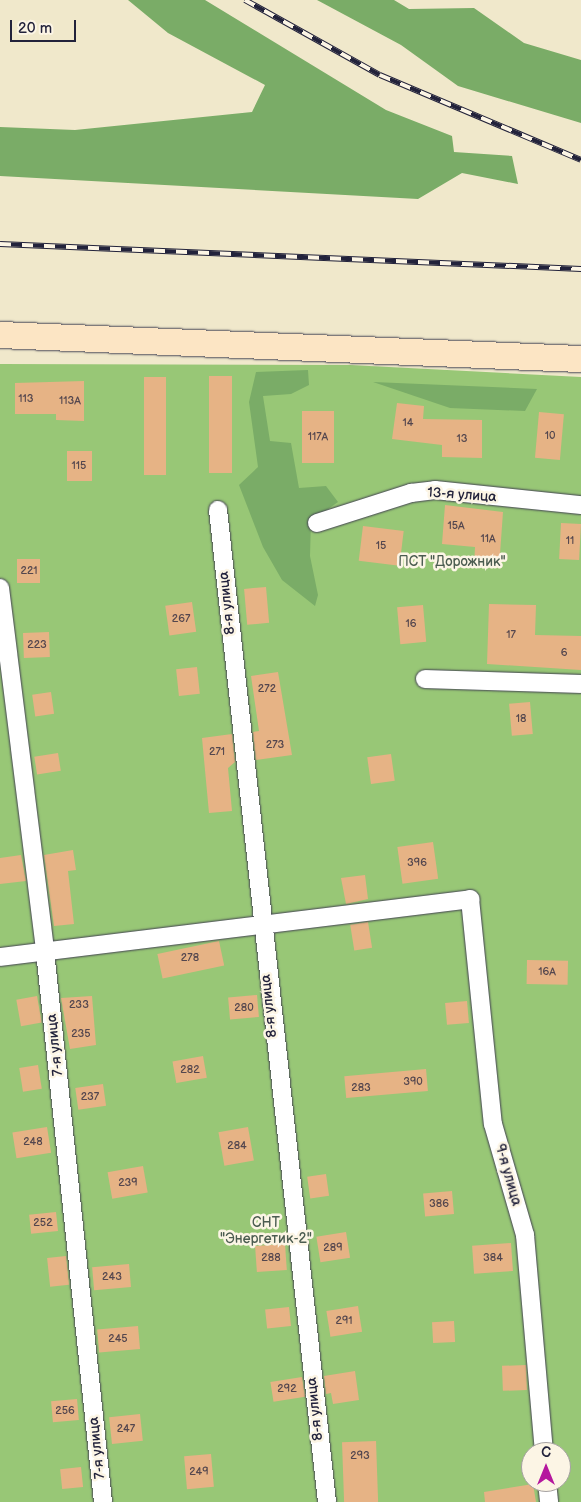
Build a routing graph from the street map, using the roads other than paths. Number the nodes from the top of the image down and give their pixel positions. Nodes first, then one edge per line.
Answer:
1 (0, 335) edge
2 (581, 360) edge
3 (581, 505) edge
4 (218, 510) dead end
5 (317, 523) dead end
6 (0, 588) edge
7 (425, 679) dead end
8 (581, 684) edge
9 (260, 922) junction
10 (45, 951) junction
11 (0, 956) edge
12 (543, 1442) edge
13 (102, 1502) edge
14 (327, 1502) edge

1 - 2 street
3 - 5 street, 13-я улица
4 - 9 street, 8-я улица
6 - 10 street, 7-я улица
7 - 8 street
9 - 10 street
9 - 12 street, 9-я улица
9 - 14 street, 8-я улица
10 - 11 street
10 - 13 street, 7-я улица

